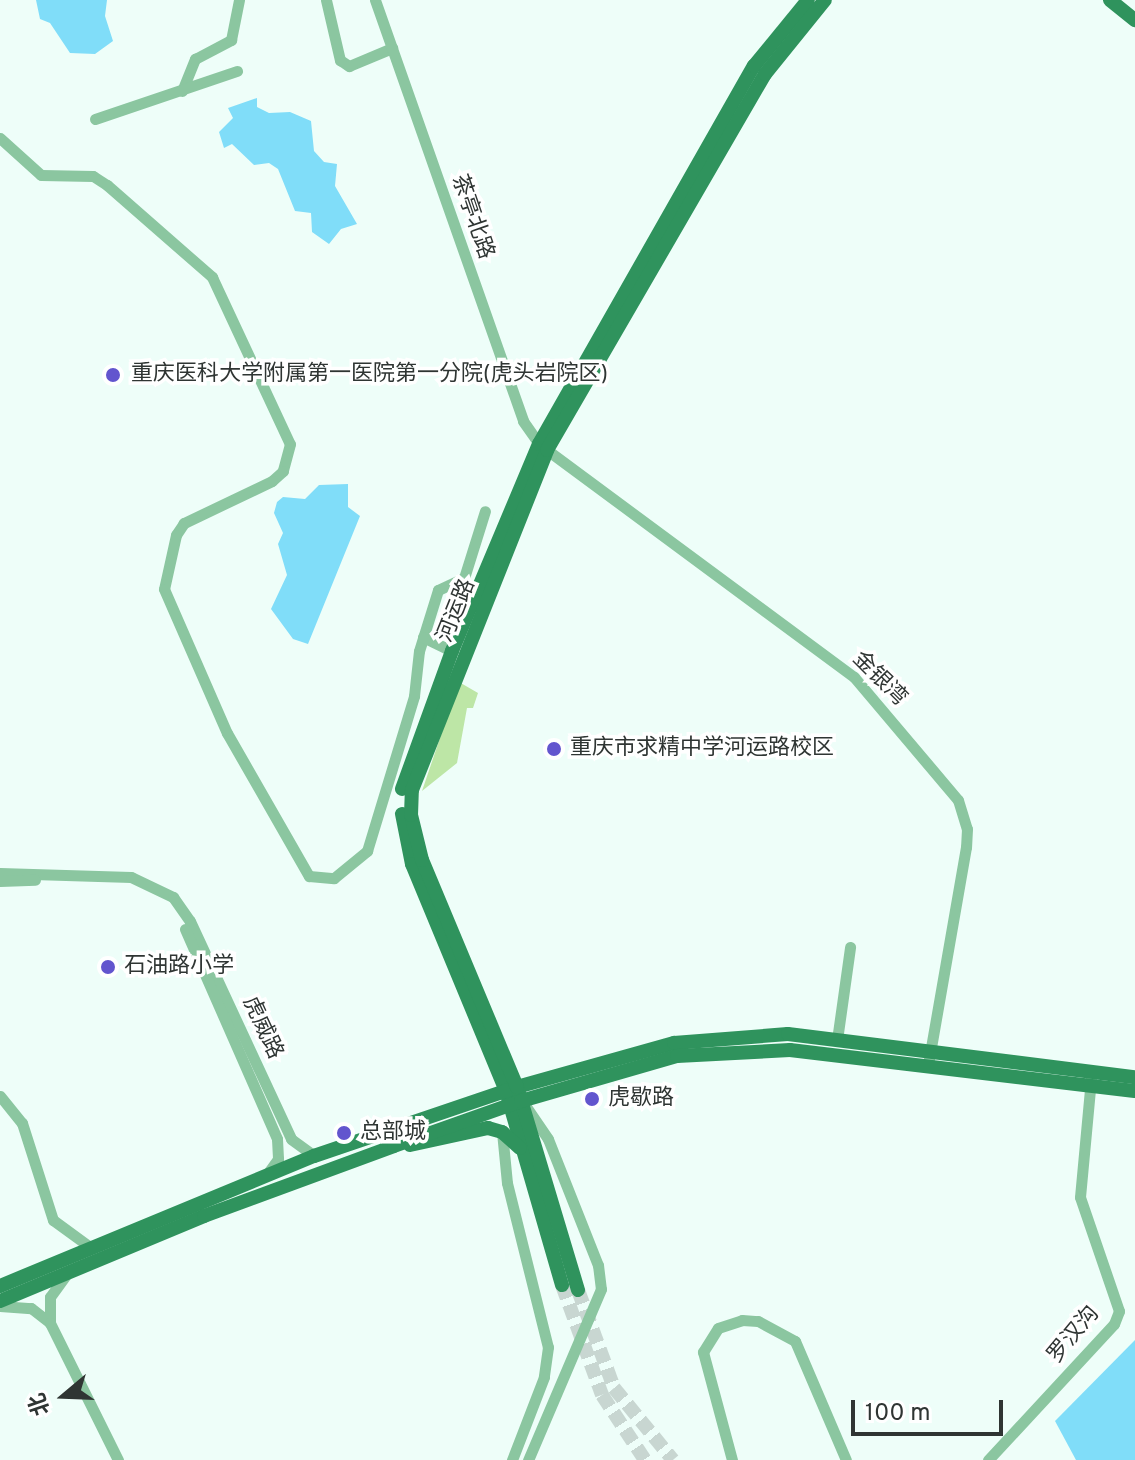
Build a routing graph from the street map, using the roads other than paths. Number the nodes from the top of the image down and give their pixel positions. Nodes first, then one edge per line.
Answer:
1 (239, 0) edge
2 (326, 0) edge
3 (375, 0) edge
4 (808, 0) edge
5 (825, 0) edge
6 (1110, 0) edge
7 (1135, 20) edge
8 (392, 48) junction
9 (237, 71) dead end
10 (182, 91) junction
11 (95, 119) dead end
12 (0, 138) edge
13 (543, 447) junction
14 (485, 511) dead end
15 (423, 637) junction
16 (452, 651) junction
17 (0, 873) edge
18 (0, 881) edge
19 (850, 947) dead end
20 (837, 1040) junction
21 (930, 1058) junction
22 (1135, 1077) edge
23 (1091, 1079) junction
24 (1135, 1091) edge
25 (0, 1096) edge
26 (513, 1096) junction
27 (502, 1132) junction
28 (394, 1146) junction
29 (523, 1152) junction
30 (314, 1156) junction
31 (267, 1174) junction
32 (90, 1247) junction
33 (71, 1271) junction
34 (562, 1285) tunnel mouth
35 (0, 1286) edge
36 (578, 1290) tunnel mouth
37 (0, 1303) edge
38 (50, 1323) junction
39 (547, 1330) junction
40 (574, 1355) junction
41 (118, 1460) edge
42 (512, 1460) edge
43 (528, 1460) edge
44 (732, 1460) edge
45 (846, 1460) edge
46 (988, 1460) edge

1 - 10 street
2 - 8 street
3 - 8 street, 茶亭北路
4 - 13 main road, 河运路
5 - 13 main road, 河运路
6 - 7 main road
8 - 13 street, 茶亭北路
9 - 10 street
10 - 11 street
12 - 15 street
13 - 16 main road, 河运路
13 - 21 street, 金银湾
13 - 26 main road, 河运路
14 - 15 street
15 - 16 street
16 - 26 main road, 河运路
17 - 30 street, 虎威路
18 - 31 street, 虎威路
19 - 20 street
20 - 21 main road
20 - 26 main road
21 - 23 main road
21 - 26 main road
22 - 23 main road
23 - 24 main road
23 - 46 street, 罗汉沟
25 - 32 street
26 - 28 main road
26 - 29 main road, 河运路
26 - 30 main road
26 - 36 main road, 河运路
26 - 40 street
27 - 28 main road
27 - 29 main road
27 - 39 street
28 - 33 main road
29 - 34 main road, 河运路
30 - 31 main road
31 - 32 main road
32 - 35 main road
33 - 37 main road
33 - 38 street
37 - 38 street
38 - 41 street
39 - 40 street
39 - 42 street
40 - 43 street
44 - 45 street

